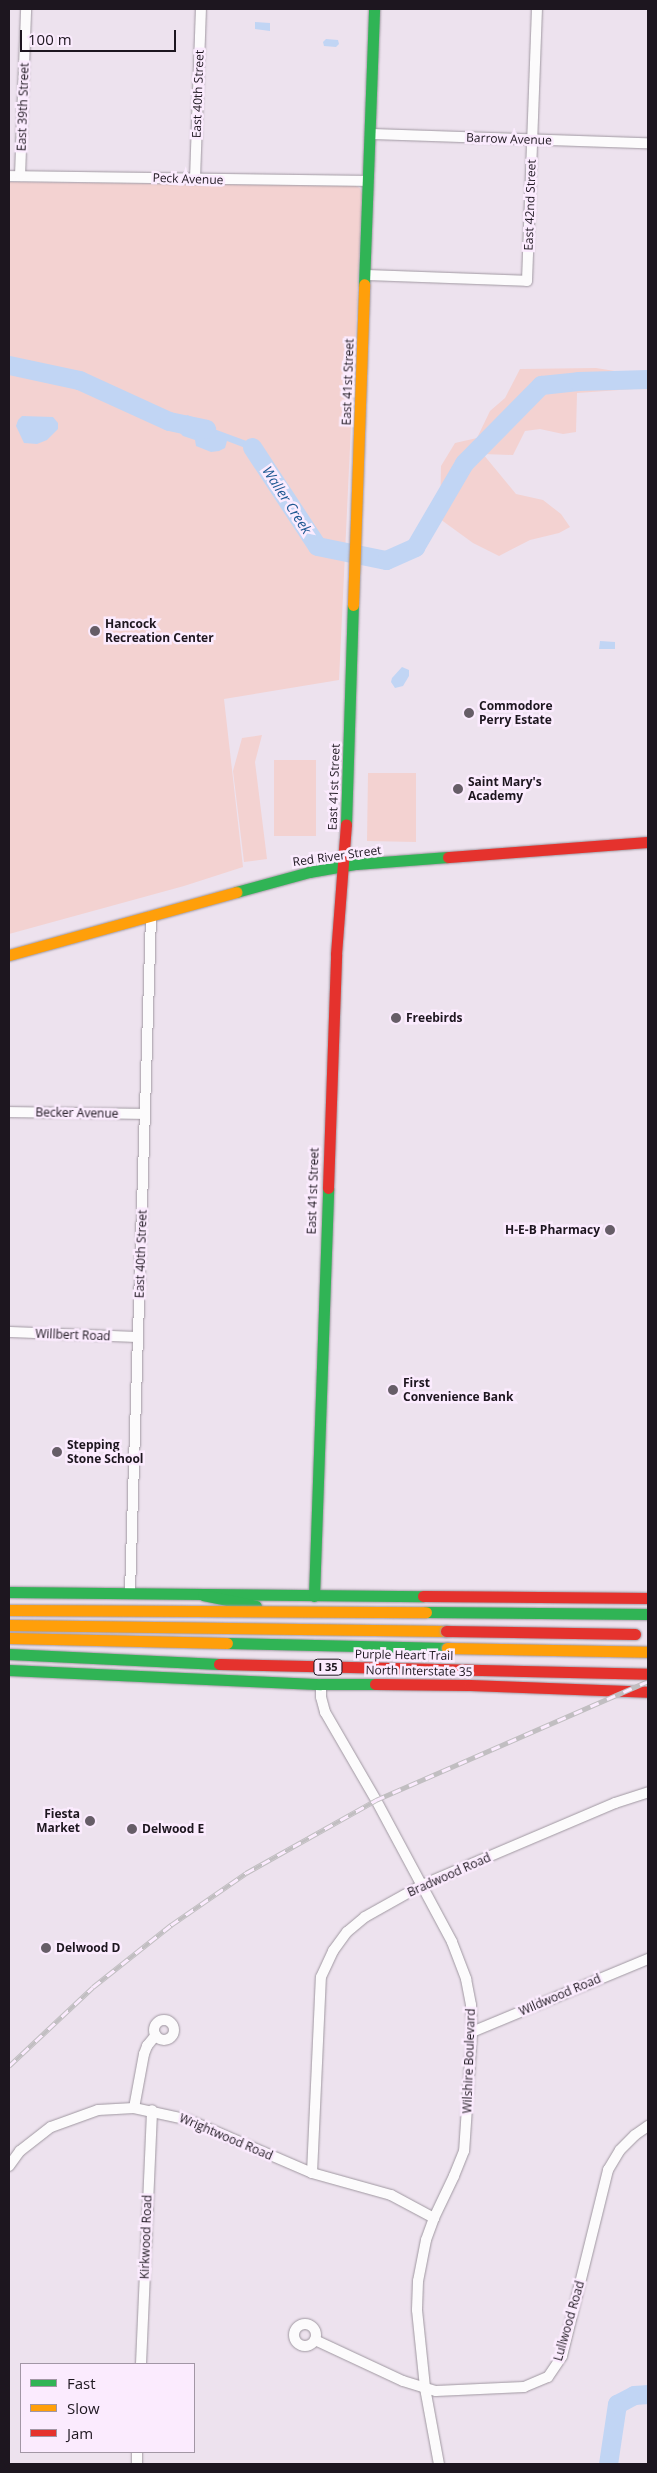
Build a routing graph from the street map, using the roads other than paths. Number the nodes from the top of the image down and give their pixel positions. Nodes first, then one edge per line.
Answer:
1 (26, 9) edge
2 (201, 9) edge
3 (374, 9) edge
4 (537, 9) edge
5 (370, 134) junction
6 (532, 140) junction
7 (648, 143) edge
8 (9, 176) edge
9 (20, 176) junction
10 (195, 179) junction
11 (368, 181) junction
12 (365, 275) junction
13 (648, 842) edge
14 (342, 867) junction
15 (151, 916) junction
16 (9, 955) edge
17 (9, 1112) edge
18 (145, 1114) junction
19 (9, 1332) edge
20 (138, 1337) junction
21 (9, 1592) edge
22 (130, 1592) junction
23 (203, 1595) junction
24 (314, 1596) junction
25 (470, 1596) junction
26 (519, 1596) junction
27 (542, 1596) junction
28 (589, 1596) junction
29 (648, 1598) edge
30 (9, 1610) edge
31 (648, 1614) edge
32 (9, 1625) edge
33 (410, 1630) junction
34 (648, 1634) edge
35 (9, 1638) edge
36 (648, 1652) edge
37 (9, 1654) edge
38 (9, 1670) edge
39 (648, 1674) edge
40 (321, 1684) junction
41 (469, 1685) junction
42 (528, 1688) junction
43 (587, 1689) junction
44 (648, 1692) edge
45 (648, 1792) edge
46 (422, 1885) junction
47 (648, 1959) edge
48 (472, 2032) junction
49 (156, 2035) dead end
50 (134, 2108) junction
51 (152, 2110) junction
52 (648, 2126) edge
53 (9, 2166) edge
54 (312, 2174) junction
55 (434, 2218) junction
56 (315, 2340) dead end
57 (141, 2363) edge
58 (424, 2388) junction
59 (439, 2464) edge

1 - 9 street, East 39th Street
2 - 10 street, East 40th Street
3 - 5 main road, East 41st Street
4 - 6 street, East 42nd Street
5 - 6 street, Barrow Avenue
5 - 11 main road, East 41st Street
6 - 7 street, Barrow Avenue
6 - 12 street, East 42nd Street
8 - 9 street, Peck Avenue
9 - 10 street, Peck Avenue
10 - 11 street, Peck Avenue
11 - 12 main road, East 41st Street
12 - 14 main road, East 41st Street
13 - 14 main road, Red River Street
14 - 15 main road, Red River Street
14 - 24 main road, East 41st Street
15 - 16 main road, Red River Street
15 - 18 street, East 40th Street
17 - 18 street, Becker Avenue
18 - 20 street, East 40th Street
19 - 20 street, Willbert Road
20 - 22 street, East 40th Street
21 - 22 main road
22 - 23 main road
23 - 24 main road
23 - 33 main road
24 - 25 main road
25 - 26 main road
25 - 41 main road
26 - 27 main road
26 - 42 main road
27 - 28 main road
27 - 42 main road
28 - 29 main road
28 - 43 main road
30 - 31 main road, bridge
32 - 33 main road, Purple Heart Trail
33 - 34 main road, Purple Heart Trail, bridge
35 - 36 main road, Purple Heart Trail / I 35, bridge
37 - 39 main road, Purple Heart Trail / I 35, bridge
38 - 40 main road, North Interstate 35
40 - 41 main road, North Interstate 35
40 - 46 street, Wilshire Boulevard
41 - 42 main road, North Interstate 35
42 - 43 main road, North Interstate 35
43 - 44 main road, North Interstate 35
45 - 46 street, Bradwood Road
46 - 48 street, Wilshire Boulevard
46 - 54 street, Bradwood Road
47 - 48 street, Wildwood Road
48 - 55 street, Wilshire Boulevard
49 - 50 street
50 - 51 street, Wrightwood Road
50 - 53 street, Wrightwood Road
51 - 54 street, Wrightwood Road
51 - 57 street, Kirkwood Road
52 - 58 street, Lullwood Road
54 - 55 street, Wrightwood Road
55 - 58 street, Wilshire Boulevard
56 - 58 street, Lullwood Road
58 - 59 street, Wilshire Boulevard

